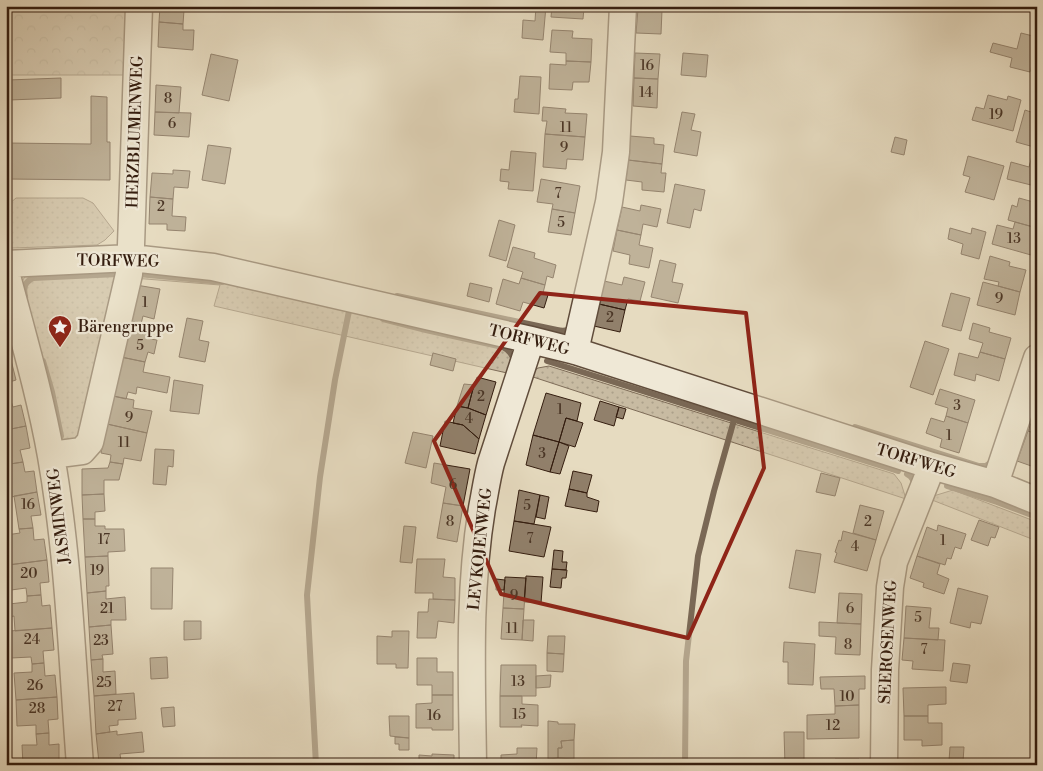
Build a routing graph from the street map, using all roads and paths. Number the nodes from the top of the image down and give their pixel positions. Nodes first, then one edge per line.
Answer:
1 (139, 6) edge
2 (623, 6) edge
3 (131, 258) junction
4 (6, 264) edge
5 (6, 272) edge
6 (531, 340) junction
7 (574, 351) junction
8 (1037, 358) edge
9 (51, 455) junction
10 (932, 466) junction
11 (995, 484) junction
12 (1037, 500) edge
13 (80, 765) edge
14 (473, 765) edge
15 (884, 765) edge

1 - 3 street, HERZBLUMENWEG
2 - 7 street
3 - 4 street, TORFWEG
3 - 6 street, TORFWEG
3 - 9 street, HERZBLUMENWEG
5 - 9 street, JASMINWEG
6 - 7 street, TORFWEG
6 - 14 street, LEVKOJENWEG
7 - 10 street, TORFWEG
8 - 11 street
9 - 13 street, JASMINWEG
10 - 11 street, TORFWEG
10 - 15 street, SEEROSENWEG
11 - 12 street, TORFWEG

